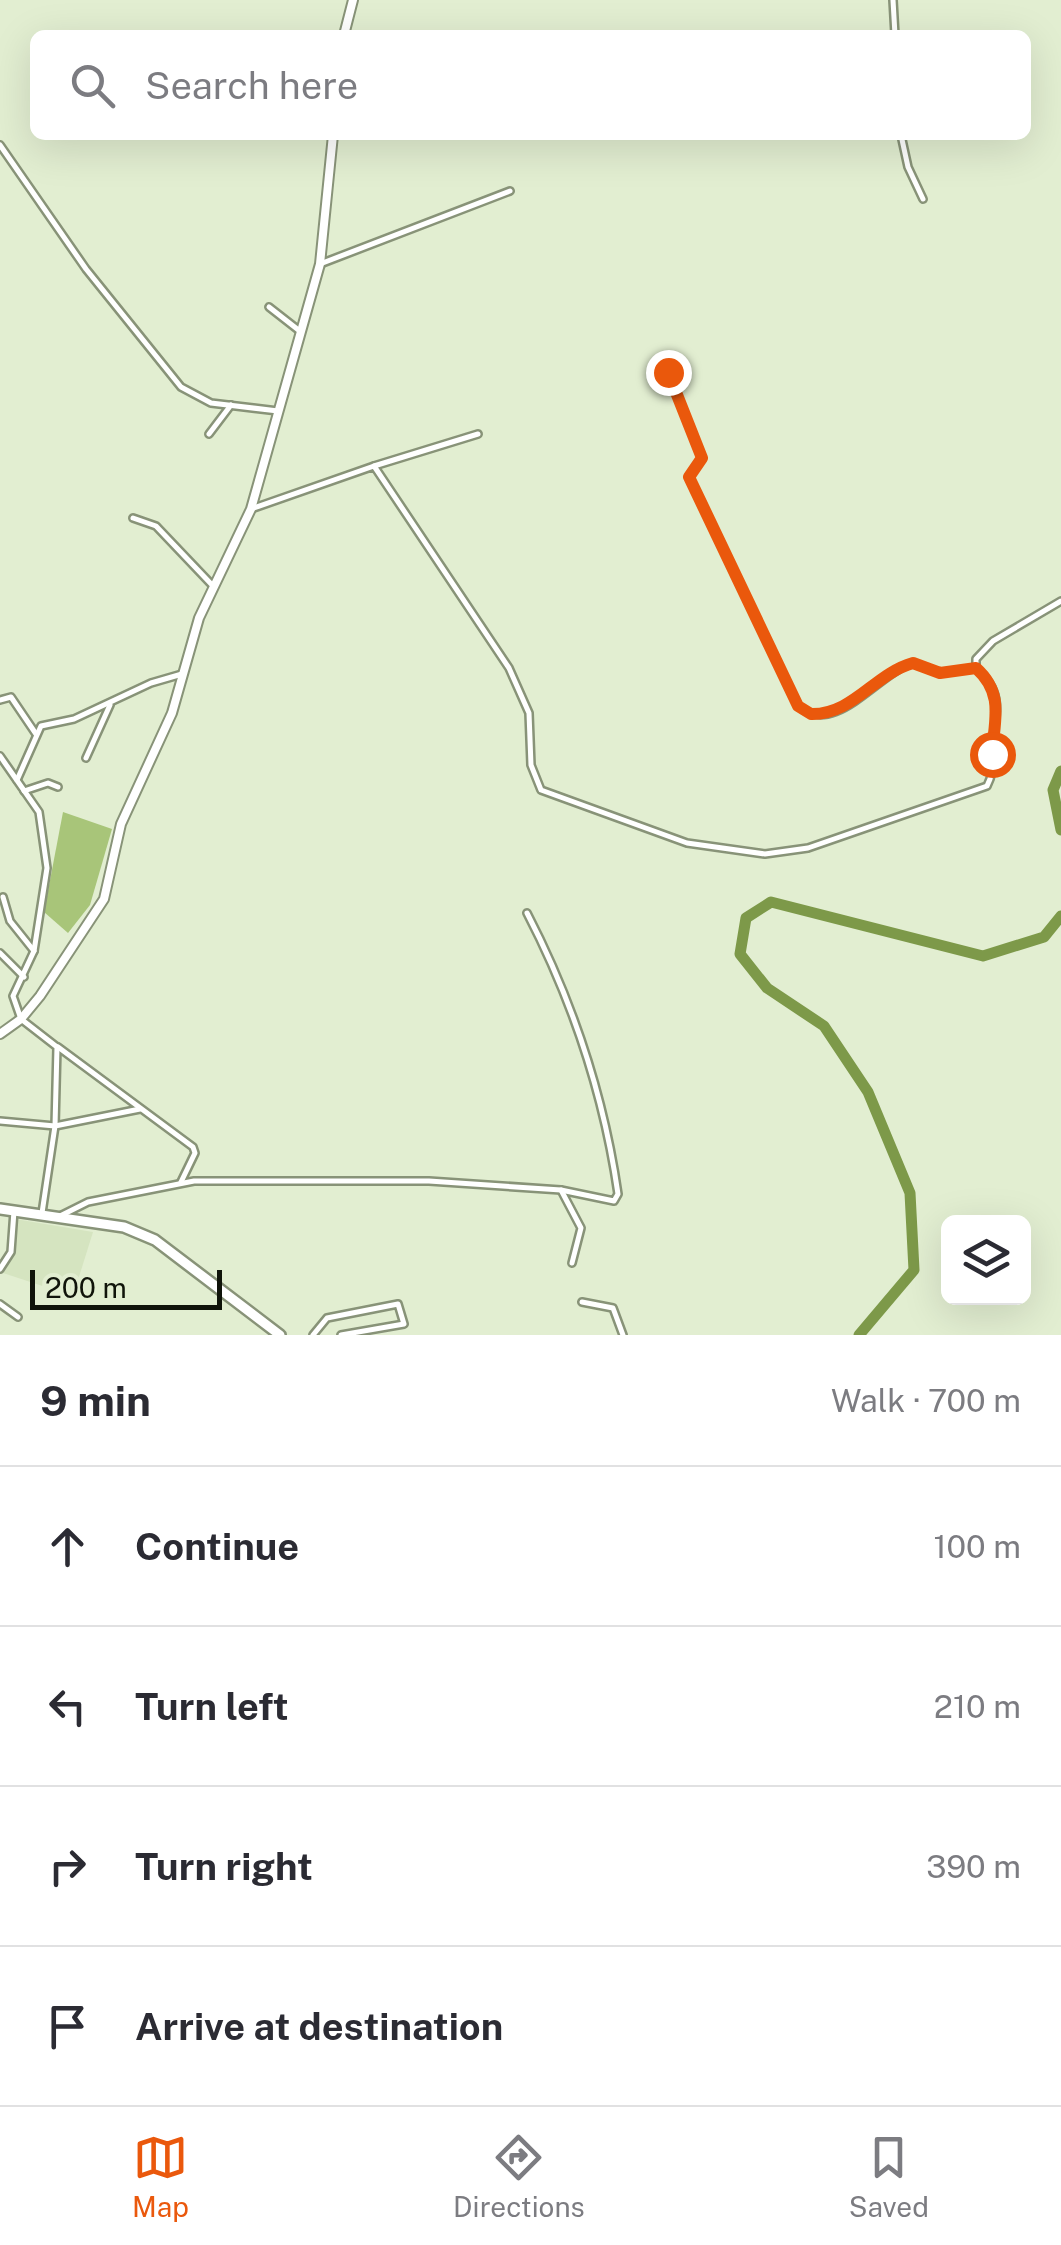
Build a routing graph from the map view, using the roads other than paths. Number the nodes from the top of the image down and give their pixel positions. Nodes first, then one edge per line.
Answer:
1 (893, 0) edge
2 (349, 2) edge
3 (345, 30) edge
4 (895, 30) edge
5 (332, 140) edge
6 (901, 140) edge
7 (0, 145) edge
8 (510, 191) dead end
9 (924, 200) dead end
10 (320, 264) junction
11 (270, 307) dead end
12 (300, 332) junction
13 (668, 372) dead end
14 (231, 405) junction
15 (278, 411) junction
16 (209, 434) dead end
17 (478, 434) dead end
18 (374, 466) junction
19 (250, 509) junction
20 (133, 518) dead end
21 (214, 587) junction
22 (1061, 600) edge
23 (976, 668) junction
24 (185, 673) junction
25 (0, 700) edge
26 (110, 705) junction
27 (36, 734) junction
28 (0, 756) edge
29 (86, 758) dead end
30 (17, 780) junction
31 (58, 787) dead end
32 (24, 791) junction
33 (3, 897) dead end
34 (527, 913) dead end
35 (34, 951) junction
36 (0, 953) edge
37 (24, 978) junction
38 (21, 1019) junction
39 (0, 1034) edge
40 (57, 1046) junction
41 (140, 1109) junction
42 (0, 1121) edge
43 (54, 1126) junction
44 (181, 1182) junction
45 (561, 1190) junction
46 (0, 1209) edge
47 (14, 1210) junction
48 (42, 1214) junction
49 (60, 1216) junction
50 (572, 1263) dead end
51 (0, 1269) edge
52 (396, 1295) dead end
53 (582, 1302) dead end
54 (0, 1304) edge
55 (398, 1304) junction
56 (18, 1317) dead end
57 (320, 1322) junction
58 (280, 1335) edge
59 (313, 1335) edge
60 (323, 1335) edge
61 (341, 1335) edge
62 (622, 1335) edge

1 - 4 street
2 - 3 street
5 - 10 street
6 - 9 street
7 - 14 street
8 - 10 street
10 - 12 street
11 - 12 street
12 - 15 street
13 - 23 street
14 - 15 street
14 - 16 street
15 - 19 street
17 - 18 street
18 - 19 street
18 - 23 street
19 - 21 street
20 - 21 street
21 - 24 street
22 - 23 street
24 - 26 street
24 - 38 street
25 - 27 street
26 - 27 street
26 - 29 street
27 - 30 street
28 - 30 street
30 - 32 street
31 - 32 street
32 - 35 street
33 - 35 street
34 - 45 street
35 - 37 street
36 - 37 street
37 - 38 street
38 - 39 street
38 - 40 street
40 - 41 street
40 - 43 street
41 - 43 street
41 - 44 street
42 - 43 street
43 - 48 street
44 - 45 street
44 - 49 street
45 - 50 street
46 - 47 highway
47 - 48 highway
47 - 51 street
48 - 49 highway
49 - 58 highway
52 - 55 street
53 - 62 street
54 - 56 street
55 - 57 street
55 - 61 street
57 - 59 street
57 - 60 street

